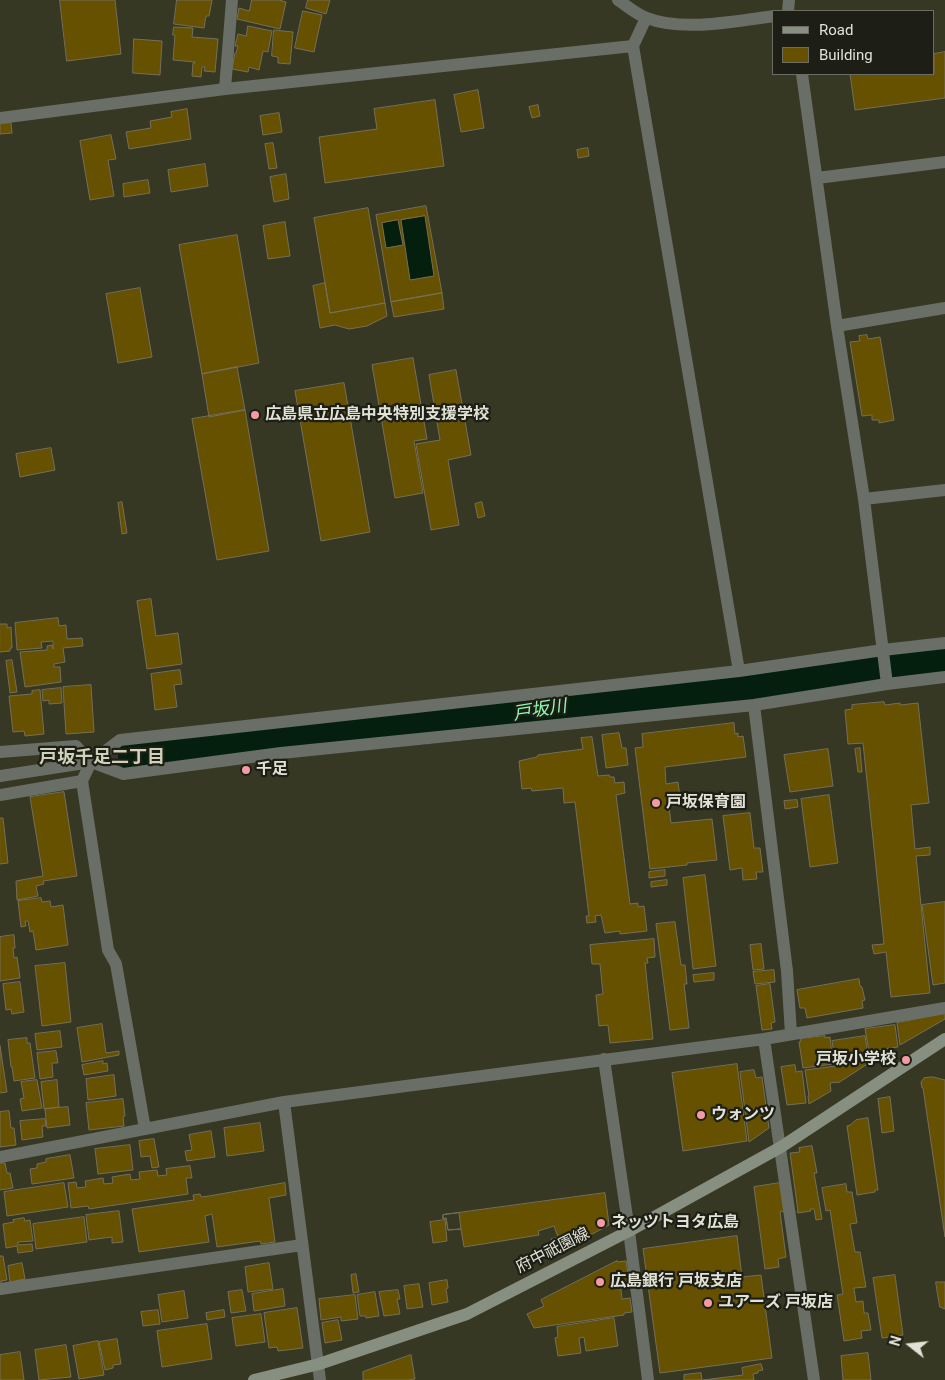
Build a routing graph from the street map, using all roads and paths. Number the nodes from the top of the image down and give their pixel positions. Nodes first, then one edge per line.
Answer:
1 (232, 0) edge
2 (618, 0) edge
3 (772, 16) edge
4 (646, 18) junction
5 (633, 46) junction
6 (802, 75) edge
7 (225, 89) junction
8 (0, 118) edge
9 (945, 162) edge
10 (817, 178) junction
11 (945, 308) edge
12 (837, 326) junction
13 (945, 490) edge
14 (864, 499) junction
15 (945, 643) edge
16 (883, 650) junction
17 (739, 671) junction
18 (945, 677) edge
19 (887, 684) junction
20 (754, 706) junction
21 (0, 752) edge
22 (91, 762) junction
23 (0, 776) edge
24 (82, 781) junction
25 (0, 795) edge
26 (945, 1008) edge
27 (791, 1034) junction
28 (764, 1039) junction
29 (945, 1039) edge
30 (604, 1059) junction
31 (284, 1102) junction
32 (145, 1129) junction
33 (780, 1147) junction
34 (0, 1157) edge
35 (629, 1230) junction
36 (302, 1245) junction
37 (0, 1289) edge
38 (319, 1364) junction
39 (254, 1380) edge
40 (320, 1380) edge
41 (648, 1380) edge
42 (814, 1380) edge

1 - 7 street
2 - 4 street
3 - 4 street
4 - 5 street
5 - 7 street
5 - 17 street
6 - 10 street
7 - 8 street
9 - 10 street
10 - 12 street
11 - 12 street
12 - 14 street
13 - 14 street
14 - 16 street
15 - 16 street
16 - 17 street
16 - 19 street
17 - 22 street
18 - 19 street
19 - 20 street
20 - 22 street
20 - 27 street
21 - 22 street
22 - 23 street
22 - 24 street
24 - 25 street
24 - 32 street
26 - 27 street
27 - 28 street
28 - 30 street
28 - 33 street
29 - 33 main road, 府中祇園線
30 - 31 street
30 - 35 street
31 - 32 street
31 - 36 street
32 - 34 street
33 - 35 main road, 府中祇園線
33 - 42 street
35 - 38 main road, 府中祇園線
35 - 41 street
36 - 37 street
36 - 38 street
38 - 39 main road, 府中祇園線
38 - 40 street

